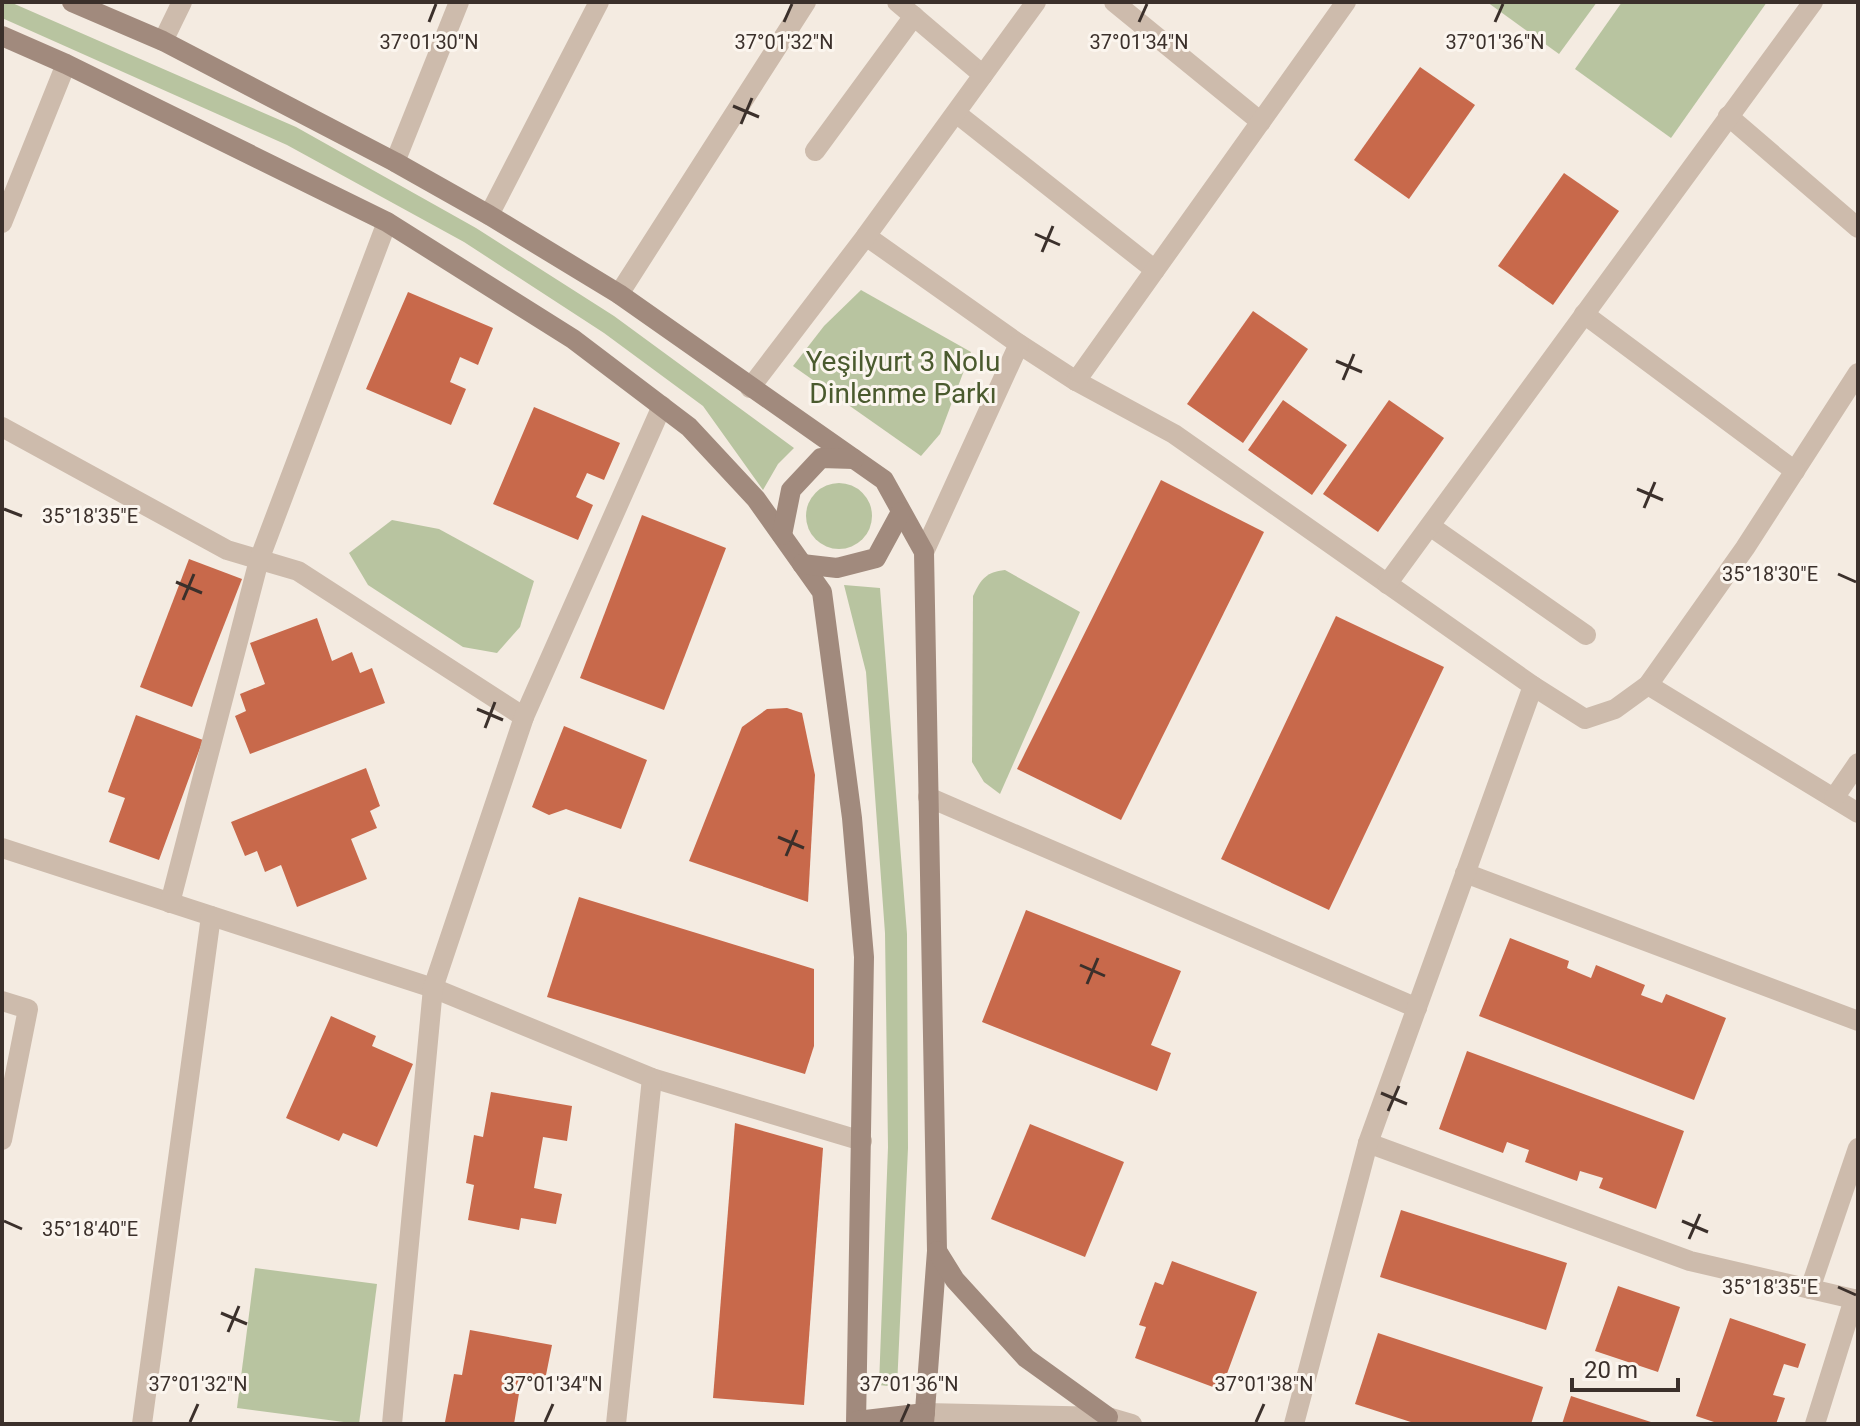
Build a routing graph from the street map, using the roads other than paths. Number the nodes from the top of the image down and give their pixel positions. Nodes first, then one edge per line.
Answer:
1 (72, 2) edge
2 (182, 2) edge
3 (459, 2) edge
4 (599, 2) edge
5 (806, 2) edge
6 (897, 2) edge
7 (1036, 2) edge
8 (1114, 2) edge
9 (1346, 2) edge
10 (1813, 2) edge
11 (914, 16) junction
12 (2, 36) edge
13 (163, 41) junction
14 (66, 64) junction
15 (983, 75) junction
16 (956, 113) junction
17 (1728, 116) junction
18 (1261, 122) junction
19 (815, 151) dead end
20 (395, 162) junction
21 (489, 215) junction
22 (387, 222) junction
23 (2, 223) edge
24 (1858, 228) edge
25 (866, 236) junction
26 (1155, 270) junction
27 (619, 294) junction
28 (1584, 314) junction
29 (1019, 344) junction
30 (1858, 373) edge
31 (1076, 381) junction
32 (750, 388) junction
33 (662, 406) junction
34 (2, 427) edge
35 (854, 459) junction
36 (1795, 471) junction
37 (901, 512) junction
38 (1430, 526) junction
39 (782, 535) junction
40 (924, 552) junction
41 (259, 560) junction
42 (802, 564) junction
43 (1387, 584) junction
44 (1586, 635) dead end
45 (1648, 685) junction
46 (1533, 686) junction
47 (524, 717) junction
48 (1858, 763) edge
49 (928, 797) junction
50 (1834, 798) junction
51 (1858, 813) edge
52 (2, 848) edge
53 (1465, 873) junction
54 (170, 903) junction
55 (211, 916) junction
56 (433, 988) junction
57 (2, 1001) edge
58 (1417, 1008) junction
59 (1858, 1021) edge
60 (652, 1078) junction
61 (2, 1140) edge
62 (862, 1141) junction
63 (1368, 1143) junction
64 (1858, 1148) edge
65 (937, 1251) junction
66 (1810, 1289) junction
67 (1856, 1300) edge
68 (1108, 1417) junction
69 (925, 1418) edge
70 (856, 1423) edge
71 (142, 1424) edge
72 (392, 1424) edge
73 (616, 1424) edge
74 (1132, 1424) edge
75 (1294, 1424) edge
76 (1815, 1424) edge

1 - 13 street
2 - 13 street
3 - 20 street
4 - 21 street
5 - 27 street
6 - 11 street
7 - 15 street
8 - 18 street
9 - 18 street
10 - 17 street
11 - 15 street
11 - 19 street
12 - 14 street
13 - 20 street
14 - 22 street
14 - 23 street
15 - 16 street
16 - 25 street
16 - 26 street
17 - 24 street
17 - 28 street
18 - 26 street
20 - 21 street
21 - 27 street
22 - 33 street
22 - 41 street
25 - 29 street
25 - 32 street
26 - 31 street
27 - 32 street
28 - 36 street
28 - 38 street
29 - 31 street
29 - 40 street
30 - 36 street
31 - 43 street
32 - 35 street
33 - 39 street
33 - 47 street
34 - 41 street
35 - 37 street
35 - 39 street
36 - 45 street
37 - 40 street
37 - 42 street
38 - 43 street
38 - 44 street
39 - 42 street
40 - 49 street
41 - 47 street
41 - 54 street
42 - 62 street
43 - 46 street
45 - 46 street
45 - 50 street
46 - 53 street
47 - 56 street
48 - 50 street
49 - 58 street
49 - 65 street
50 - 51 street
52 - 54 street
53 - 58 street
53 - 59 street
54 - 55 street
55 - 56 street
55 - 71 street
56 - 60 street
56 - 72 street
57 - 61 street
58 - 63 street
60 - 62 street
60 - 73 street
62 - 70 street
63 - 66 street
63 - 75 street
64 - 66 street
65 - 68 street
65 - 69 street
66 - 67 street
67 - 76 street
68 - 69 street
68 - 74 street
69 - 70 street

